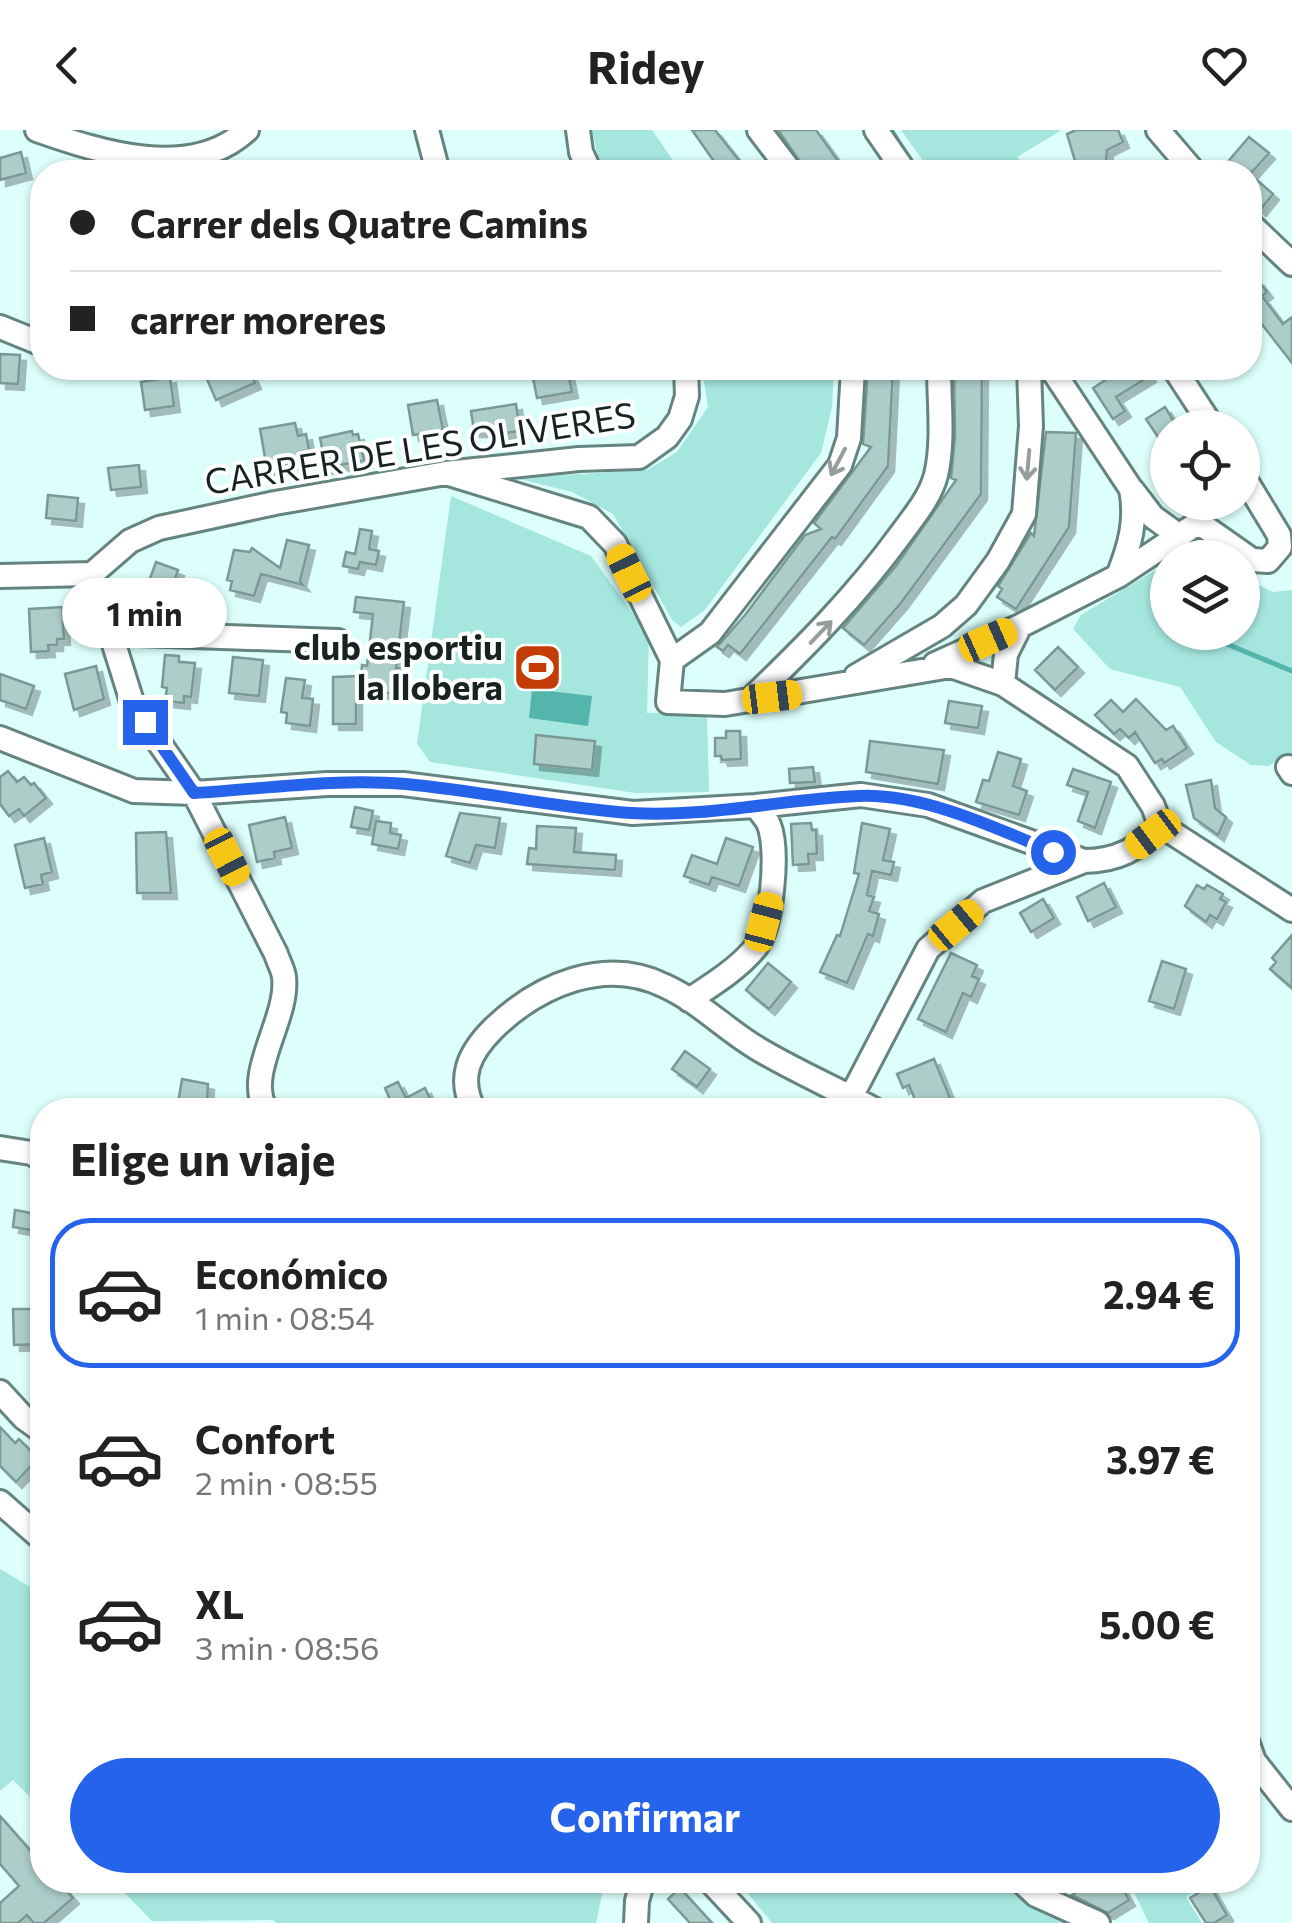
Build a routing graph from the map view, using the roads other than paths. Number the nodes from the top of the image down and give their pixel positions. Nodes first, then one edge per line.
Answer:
1 (37, 130) edge
2 (247, 130) edge
3 (427, 130) edge
4 (578, 130) edge
5 (759, 130) edge
6 (876, 130) edge
7 (1158, 130) edge
8 (435, 160) edge
9 (585, 160) edge
10 (781, 160) edge
11 (897, 160) edge
12 (1184, 160) edge
13 (1262, 235) edge
14 (1292, 264) edge
15 (0, 327) edge
16 (30, 339) edge
17 (686, 380) edge
18 (852, 380) edge
19 (939, 380) edge
20 (1029, 380) edge
21 (1059, 380) edge
22 (1182, 380) edge
23 (1201, 410) edge
24 (446, 473) junction
25 (1131, 488) junction
26 (1260, 504) edge
27 (1178, 535) junction
28 (92, 574) junction
29 (0, 576) edge
30 (1118, 576) junction
31 (1020, 626) junction
32 (110, 633) junction
33 (338, 641) dead end
34 (672, 660) junction
35 (923, 669) junction
36 (1003, 684) junction
37 (836, 686) junction
38 (750, 700) junction
39 (0, 738) edge
40 (194, 793) junction
41 (756, 806) junction
42 (1160, 825) junction
43 (1028, 841) junction
44 (1084, 861) junction
45 (1027, 884) junction
46 (1292, 910) edge
47 (688, 1000) junction
48 (851, 1097) joint
49 (259, 1098) edge
50 (470, 1098) edge
51 (0, 1148) edge
52 (30, 1153) edge
53 (0, 1392) edge
54 (30, 1422) edge
55 (0, 1502) edge
56 (30, 1528) edge
57 (1260, 1769) edge
58 (1292, 1809) edge
59 (639, 1893) edge
60 (720, 1893) edge
61 (1040, 1893) edge
62 (636, 1923) edge
63 (749, 1923) edge
64 (1098, 1923) edge

1 - 2 street
3 - 8 street
4 - 9 street
5 - 10 street
6 - 11 street
7 - 12 street
13 - 14 street
15 - 16 street
17 - 24 street, CARRER DE LES OLIVERES
18 -> 34 street
38 -> 19 street
20 -> 37 street
21 - 25 street
22 - 23 street
24 - 28 street, CARRER DE LES OLIVERES
24 - 34 street
25 - 27 street
25 - 30 street
26 - 27 street
27 - 30 street
28 - 29 street
28 - 32 street
30 - 31 street
31 - 35 street
31 - 36 street
32 - 33 street
32 - 40 street
34 - 38 street
35 - 36 street
35 - 37 street
36 - 42 street
37 - 38 street
39 - 40 street
40 - 41 street
40 - 49 street
41 - 43 street
41 - 47 street
42 - 44 street
42 - 46 street
43 - 44 street
43 - 45 street
44 - 45 street
45 - 48 street
47 - 48 street
47 - 50 street
51 - 52 street
53 - 54 street
55 - 56 street
57 - 58 street
59 - 62 street
60 - 63 street
61 - 64 street

